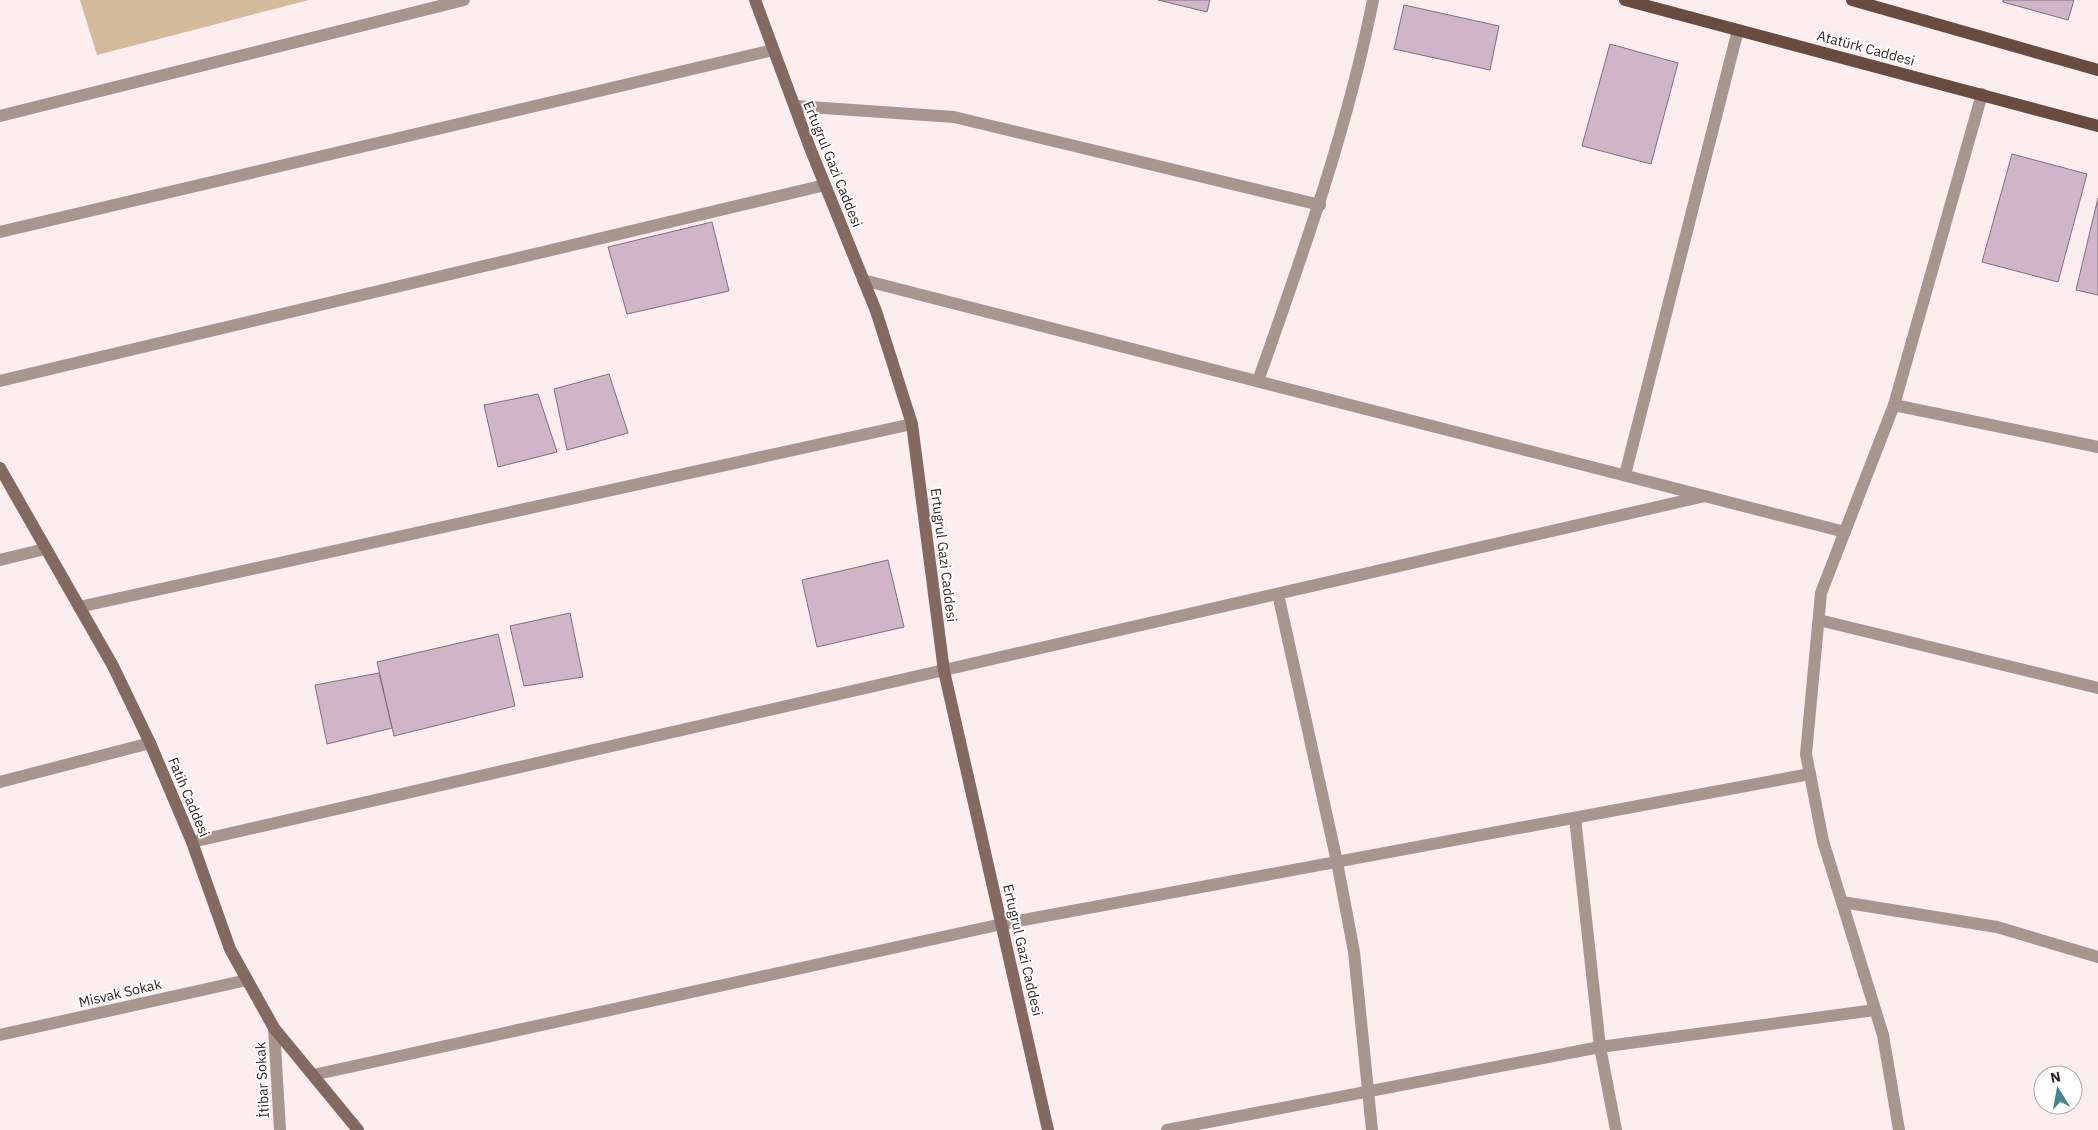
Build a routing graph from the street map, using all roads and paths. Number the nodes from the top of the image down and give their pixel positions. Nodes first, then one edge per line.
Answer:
1 (464, 0) edge
2 (755, 0) edge
3 (1373, 0) edge
4 (1625, 0) edge
5 (1852, 0) edge
6 (1884, 4) edge
7 (1738, 30) junction
8 (773, 50) junction
9 (2098, 70) edge
10 (1982, 94) junction
11 (794, 106) junction
12 (0, 116) edge
13 (2098, 126) edge
14 (825, 185) junction
15 (1320, 204) junction
16 (0, 232) edge
17 (864, 280) junction
18 (0, 380) edge
19 (1258, 381) junction
20 (1894, 405) junction
21 (912, 424) junction
22 (2098, 446) edge
23 (0, 468) edge
24 (1625, 476) junction
25 (1705, 496) junction
26 (1845, 532) junction
27 (46, 548) junction
28 (0, 560) edge
29 (1278, 594) junction
30 (79, 607) junction
31 (1819, 620) junction
32 (944, 671) junction
33 (2098, 688) edge
34 (150, 743) junction
35 (1810, 774) junction
36 (0, 782) edge
37 (1575, 818) junction
38 (192, 842) junction
39 (1337, 862) junction
40 (1842, 902) junction
41 (1002, 924) junction
42 (2098, 957) edge
43 (247, 980) junction
44 (1875, 1010) junction
45 (274, 1028) junction
46 (0, 1036) edge
47 (1600, 1047) junction
48 (313, 1075) junction
49 (1368, 1092) junction
50 (280, 1130) edge
51 (358, 1130) edge
52 (1048, 1130) edge
53 (1167, 1130) edge
54 (1372, 1130) edge
55 (1616, 1130) edge
56 (1899, 1130) edge

1 - 12 street
2 - 8 street, Ertugrul Gazi Caddesi
3 - 15 street
4 - 7 main road, Atatürk Caddesi
5 - 6 main road
6 - 9 main road
7 - 10 main road, Atatürk Caddesi
7 - 24 street
8 - 11 street, Ertugrul Gazi Caddesi
8 - 16 street
10 - 13 main road, Atatürk Caddesi
10 - 20 street
11 - 14 street, Ertugrul Gazi Caddesi
11 - 15 street
14 - 17 street, Ertugrul Gazi Caddesi
14 - 18 street
15 - 19 street
17 - 19 street
17 - 21 street, Ertugrul Gazi Caddesi
19 - 24 street
20 - 22 street
20 - 26 street
21 - 30 street
21 - 32 street, Ertugrul Gazi Caddesi
23 - 27 street, Fatih Caddesi
24 - 25 street
25 - 26 street
25 - 29 street
26 - 31 street
27 - 28 street
27 - 30 street, Fatih Caddesi
29 - 32 street
29 - 39 street
30 - 34 street, Fatih Caddesi
31 - 33 street
31 - 35 street
32 - 38 street
32 - 41 street, Ertugrul Gazi Caddesi
34 - 36 street
34 - 38 street, Fatih Caddesi
35 - 37 street
35 - 40 street
37 - 39 street
37 - 47 street
38 - 43 street, Fatih Caddesi
39 - 41 street
39 - 49 street
40 - 42 street
40 - 44 street
41 - 48 street
41 - 52 street, Ertugrul Gazi Caddesi
43 - 45 street, Fatih Caddesi
43 - 46 street, Misvak Sokak
44 - 47 street
44 - 56 street
45 - 48 street, Fatih Caddesi
45 - 50 street, İtibar Sokak
47 - 49 street
47 - 55 street
48 - 51 street, Fatih Caddesi
49 - 53 street
49 - 54 street

